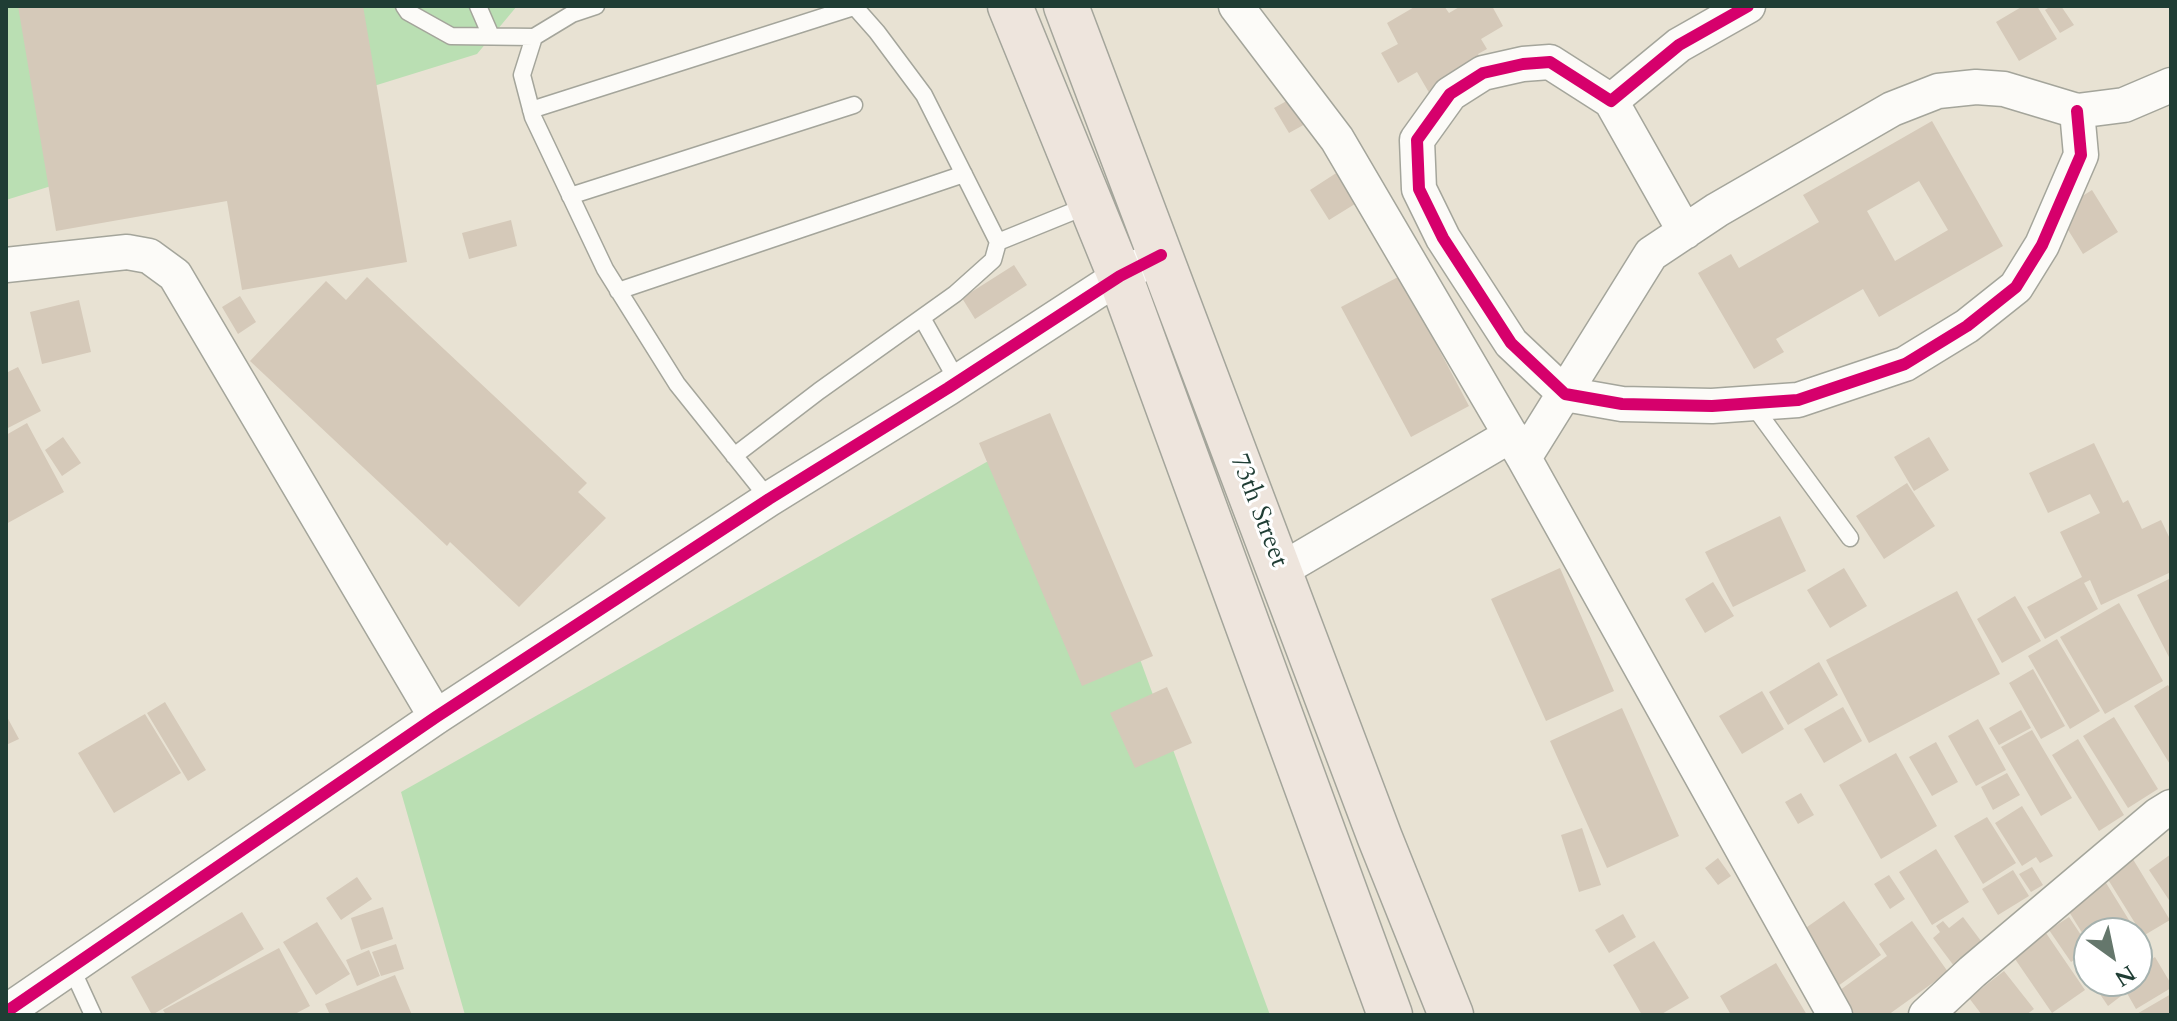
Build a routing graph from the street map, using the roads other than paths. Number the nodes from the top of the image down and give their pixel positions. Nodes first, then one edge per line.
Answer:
1 (404, 6) edge
2 (478, 6) edge
3 (596, 6) edge
4 (854, 6) edge
5 (1010, 6) edge
6 (1066, 6) edge
7 (1236, 6) edge
8 (1748, 6) edge
9 (491, 36) junction
10 (534, 37) junction
11 (2171, 85) edge
12 (1611, 101) junction
13 (854, 105) dead end
14 (531, 110) junction
15 (2077, 111) junction
16 (964, 174) junction
17 (570, 196) junction
18 (1091, 204) junction
19 (1685, 232) junction
20 (998, 242) junction
21 (1161, 255) junction
22 (6, 265) edge
23 (1120, 276) junction
24 (618, 291) junction
25 (922, 318) junction
26 (958, 382) junction
27 (1565, 394) junction
28 (1752, 404) junction
29 (1517, 446) junction
30 (734, 456) junction
31 (769, 499) junction
32 (1850, 538) dead end
33 (1281, 570) junction
34 (436, 717) junction
35 (2171, 807) edge
36 (71, 967) junction
37 (6, 1012) edge
38 (93, 1015) edge
39 (1390, 1015) edge
40 (1451, 1015) edge
41 (1835, 1015) edge
42 (1926, 1015) edge

1 - 9 lane
2 - 9 lane
3 - 10 lane
4 - 14 lane
4 - 16 lane
5 - 18 main road, 73th Street
6 - 21 main road, 73th Street
7 - 29 street
8 - 12 street
9 - 10 lane
10 - 14 lane
11 - 15 street
12 - 19 street
12 - 27 street
13 - 17 lane
14 - 17 lane
15 - 19 street
15 - 28 street
16 - 20 lane
16 - 24 lane
17 - 24 lane
18 - 20 lane
18 - 23 main road, 73th Street
19 - 27 street
20 - 25 lane
21 - 23 street
21 - 33 main road, 73th Street
22 - 34 street
23 - 26 street
23 - 39 main road, 73th Street
24 - 30 lane
25 - 26 lane
25 - 30 lane
26 - 31 street
27 - 28 street
27 - 29 street
28 - 32 lane
29 - 33 street
29 - 41 street
30 - 31 lane
31 - 34 street
33 - 40 main road, 73th Street
34 - 36 street
35 - 42 street
36 - 37 street
36 - 38 lane

